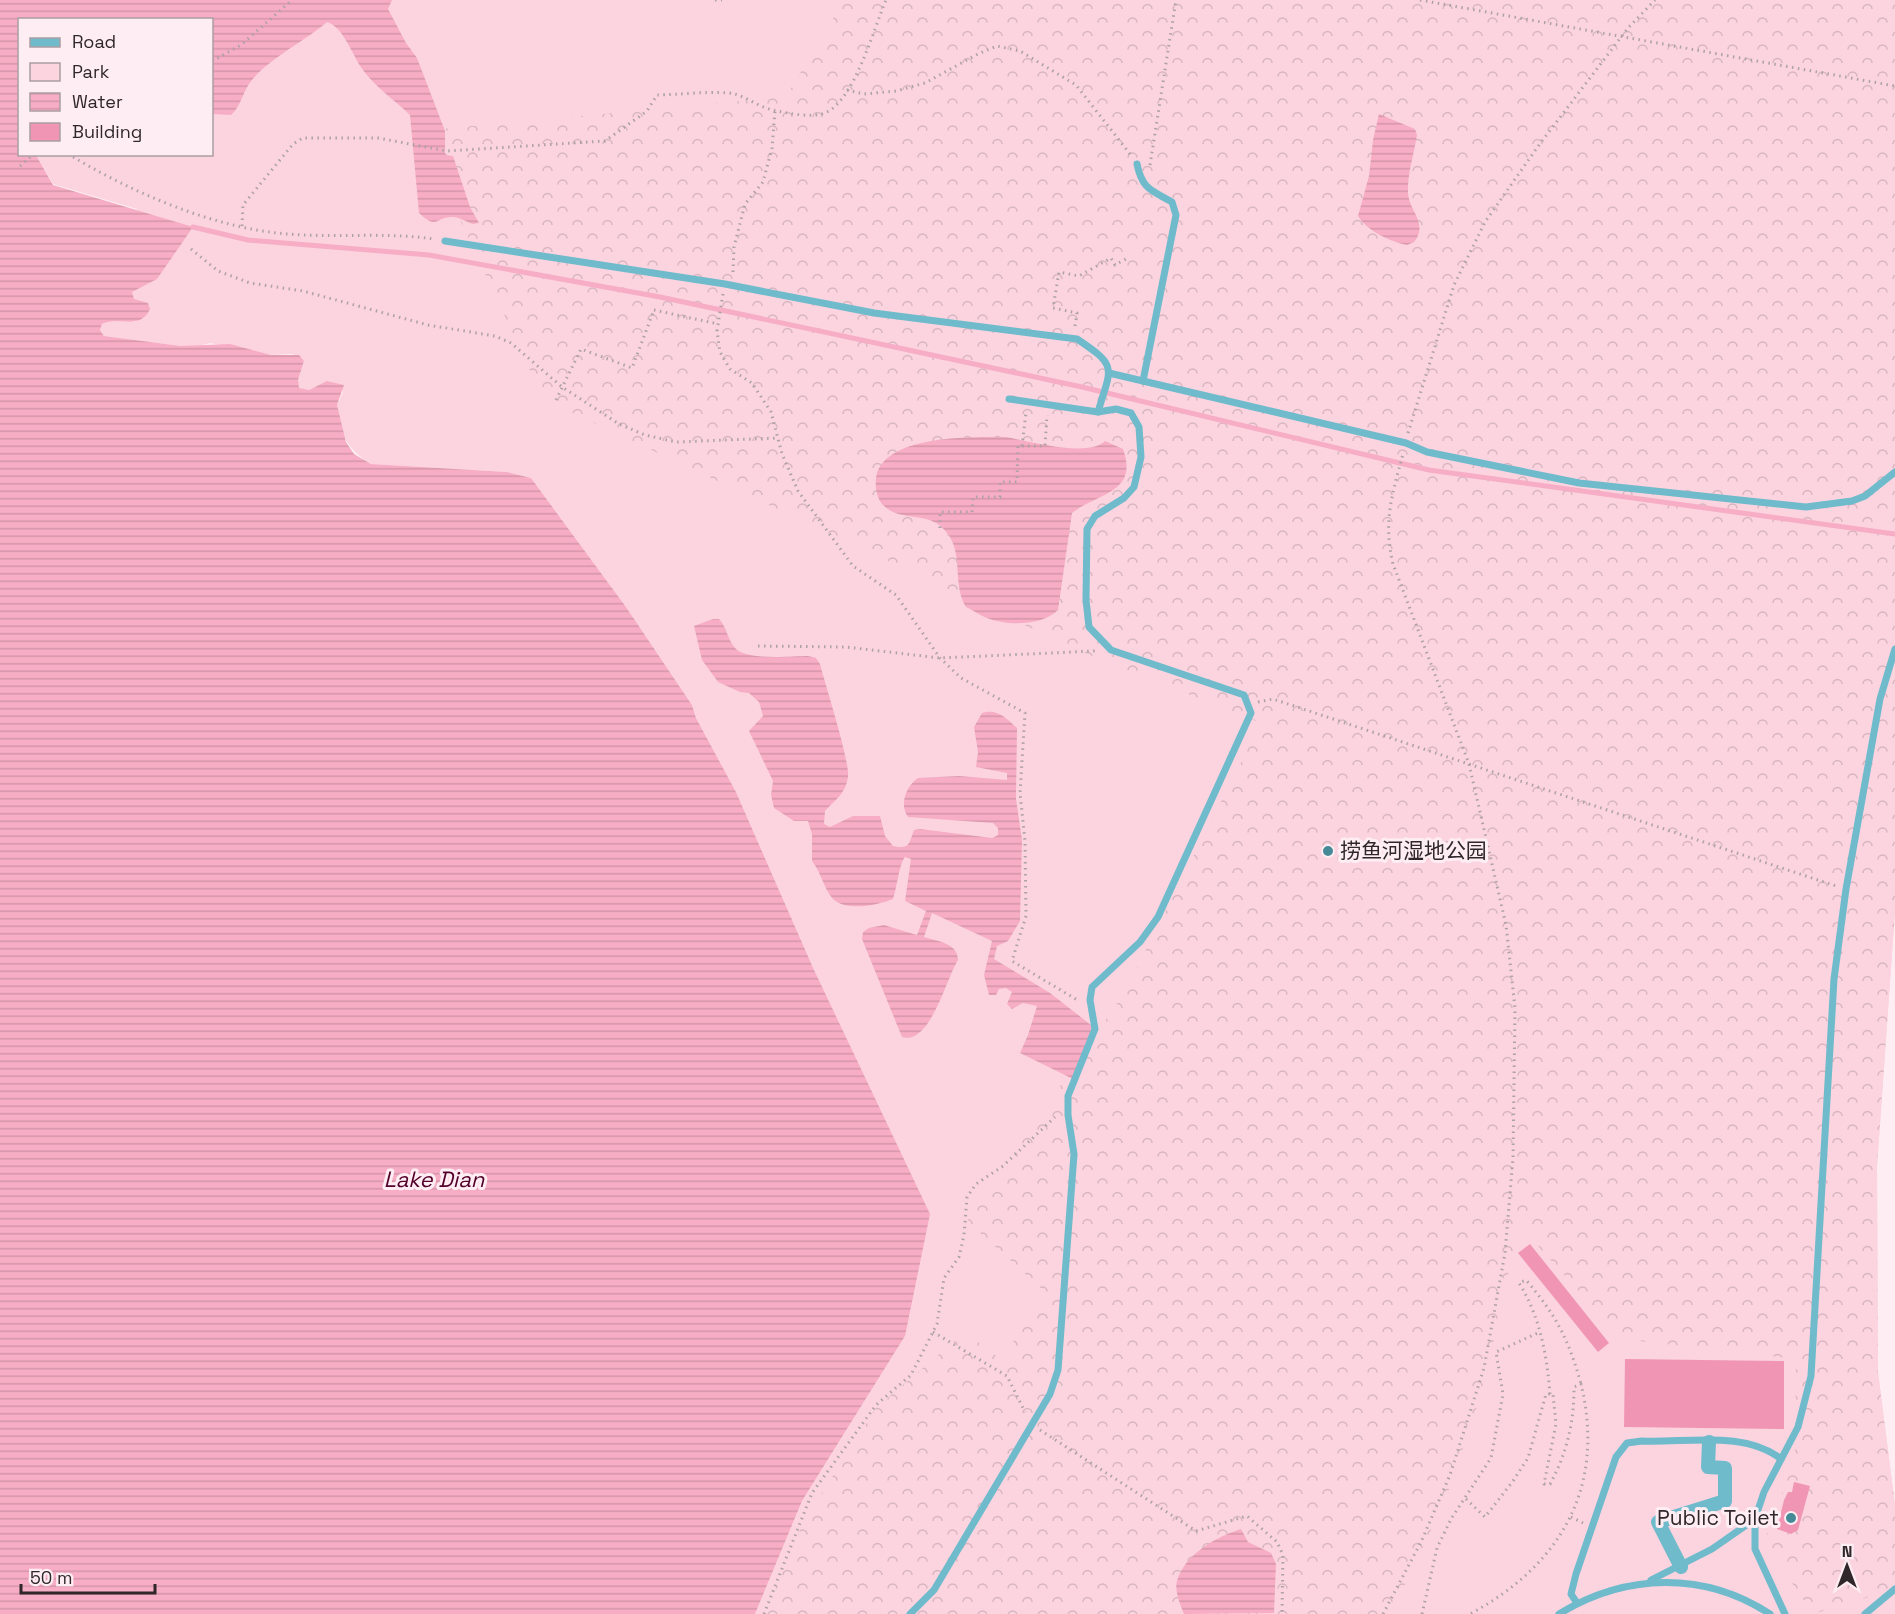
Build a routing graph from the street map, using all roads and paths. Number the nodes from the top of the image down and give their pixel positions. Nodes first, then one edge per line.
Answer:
1 (292, 0) edge
2 (715, 0) edge
3 (722, 0) edge
4 (886, 0) edge
5 (1176, 0) edge
6 (1420, 0) edge
7 (1655, 0) edge
8 (1622, 37) junction
9 (213, 60) edge
10 (1895, 86) edge
11 (847, 90) junction
12 (776, 111) junction
13 (32, 156) edge
14 (71, 156) edge
15 (1137, 164) joint
16 (20, 166) dead end
17 (1147, 188) junction
18 (242, 226) junction
19 (445, 241) joint
20 (191, 249) dead end
21 (1126, 258) dead end
22 (725, 284) junction
23 (723, 294) dead end
24 (718, 322) junction
25 (1074, 328) dead end
26 (1109, 373) junction
27 (1143, 381) junction
28 (562, 387) junction
29 (1009, 399) dead end
30 (556, 400) dead end
31 (1028, 402) junction
32 (1049, 405) junction
33 (1099, 408) junction
34 (778, 438) junction
35 (1405, 445) junction
36 (1022, 446) junction
37 (1895, 472) edge
38 (940, 528) dead end
39 (758, 646) dead end
40 (1895, 649) edge
41 (1111, 650) junction
42 (940, 658) junction
43 (1247, 703) junction
44 (1469, 764) junction
45 (1846, 890) junction
46 (1090, 999) junction
47 (1068, 1104) junction
48 (933, 1332) junction
49 (1540, 1332) junction
50 (1581, 1384) junction
51 (1550, 1394) junction
52 (1032, 1425) junction
53 (1709, 1442) junction
54 (1781, 1460) junction
55 (1466, 1499) junction
56 (1755, 1519) junction
57 (1681, 1567) junction
58 (1646, 1582) junction
59 (1895, 1588) edge
60 (1576, 1603) junction
61 (764, 1614) edge
62 (910, 1614) edge
63 (1282, 1614) edge
64 (1383, 1614) edge
65 (1422, 1614) edge
66 (1470, 1614) edge
67 (1559, 1614) edge
68 (1770, 1614) edge
69 (1785, 1614) edge
70 (1865, 1614) edge

1 - 9 path
2 - 3 path
4 - 11 path
5 - 17 path
6 - 8 path
7 - 8 path
8 - 10 path
8 - 35 path
11 - 12 path
11 - 15 path
12 - 18 path
12 - 22 path
13 - 16 path
14 - 18 path
15 - 17 lane
17 - 27 lane
18 - 19 path
19 - 22 lane
20 - 28 path
21 - 25 path
22 - 26 lane
23 - 24 path
24 - 28 path, bridge
24 - 34 path
26 - 27 lane
26 - 33 lane
27 - 35 lane
28 - 30 path, bridge
28 - 34 path
29 - 31 lane
31 - 32 lane
31 - 36 path
32 - 33 lane
32 - 36 path
33 - 41 lane
34 - 42 path
35 - 37 lane
35 - 44 path
36 - 38 path
39 - 42 path
40 - 45 lane
41 - 42 path
41 - 43 lane
42 - 46 path
43 - 44 path
43 - 46 lane
44 - 45 path
44 - 64 path
45 - 54 lane
46 - 47 lane
47 - 48 path
47 - 52 lane
48 - 52 path
48 - 61 path
49 - 50 path
49 - 51 path
49 - 55 path
50 - 51 path
50 - 66 path
51 - 55 path
52 - 62 lane
52 - 63 path
53 - 54 lane
53 - 57 street
53 - 60 lane
54 - 56 lane
55 - 65 path
56 - 57 lane
56 - 69 lane
57 - 58 lane
58 - 60 lane
58 - 68 lane
59 - 70 lane
60 - 67 lane

